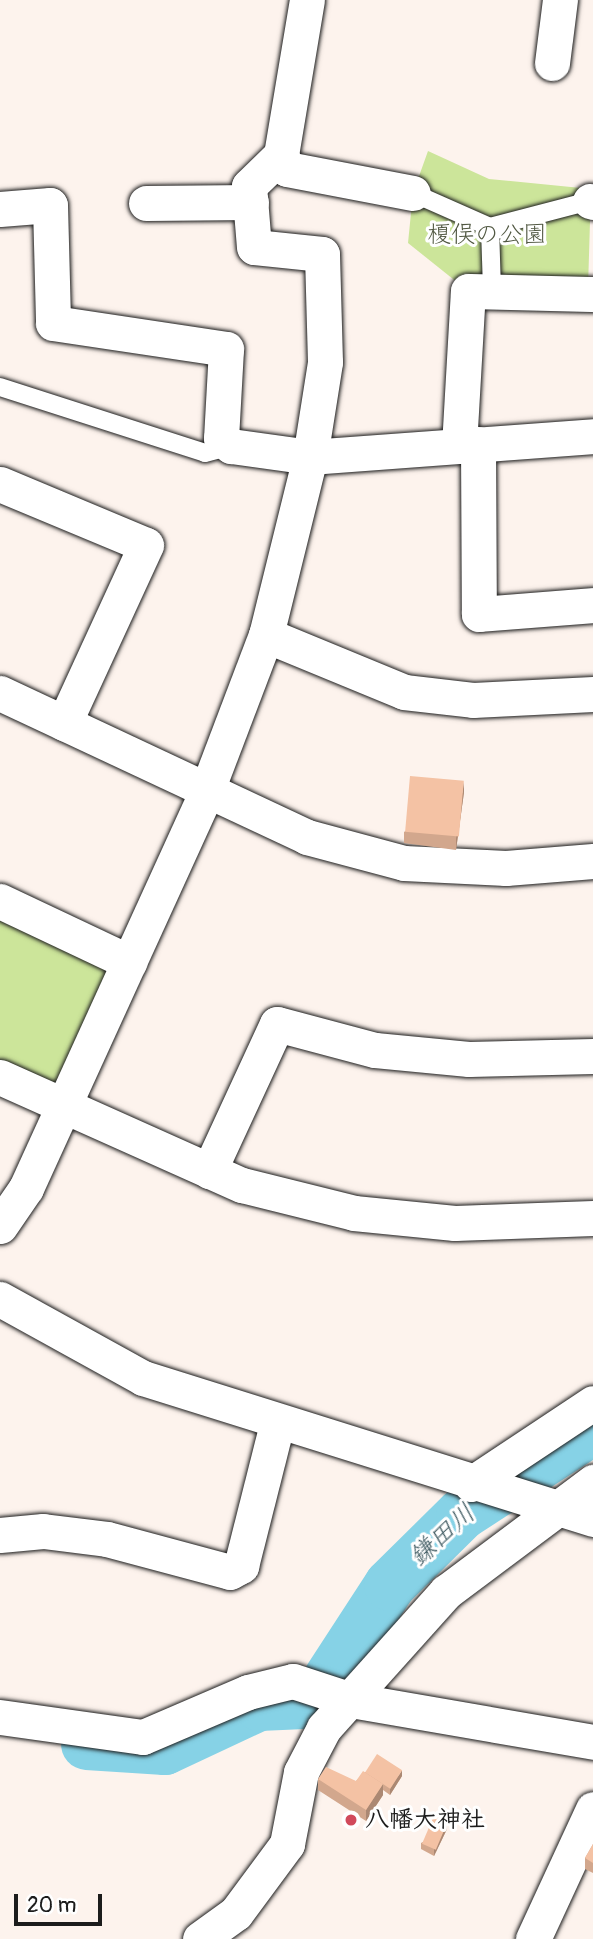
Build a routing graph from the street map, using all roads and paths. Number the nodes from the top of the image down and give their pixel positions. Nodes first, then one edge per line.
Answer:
1 (307, 0) edge
2 (560, 0) edge
3 (552, 63) dead end
4 (281, 155) junction
5 (413, 194) joint
6 (251, 202) junction
7 (592, 202) edge
8 (146, 203) dead end
9 (0, 209) edge
10 (490, 227) junction
11 (492, 292) junction
12 (593, 294) edge
13 (0, 387) edge
14 (593, 436) edge
15 (468, 445) junction
16 (231, 446) junction
17 (310, 457) junction
18 (0, 484) edge
19 (593, 605) edge
20 (265, 635) junction
21 (0, 693) edge
22 (593, 694) edge
23 (64, 723) junction
24 (206, 790) junction
25 (593, 860) edge
26 (0, 901) edge
27 (129, 962) junction
28 (593, 1056) edge
29 (0, 1077) edge
30 (63, 1106) junction
31 (209, 1171) junction
32 (593, 1218) edge
33 (0, 1226) edge
34 (0, 1299) edge
35 (593, 1403) edge
36 (276, 1424) junction
37 (593, 1482) edge
38 (471, 1484) junction
39 (554, 1508) junction
40 (593, 1519) edge
41 (0, 1535) edge
42 (351, 1700) junction
43 (0, 1717) edge
44 (593, 1742) edge
45 (593, 1810) edge
46 (200, 1939) edge
47 (533, 1939) edge

1 - 4 street
2 - 3 street
4 - 5 street
4 - 6 street
5 - 10 lane
6 - 8 street
6 - 17 street
7 - 10 lane
9 - 16 street
10 - 11 lane
11 - 12 street
11 - 15 street
13 - 16 lane
14 - 15 street
15 - 17 street
15 - 19 street
16 - 17 street
17 - 20 street
18 - 23 street
20 - 22 street
20 - 24 street
21 - 23 street
23 - 24 street
24 - 25 street
24 - 27 street
26 - 27 street
27 - 30 street
28 - 31 street
29 - 30 street
30 - 31 street
30 - 33 street
31 - 32 street
34 - 36 street
35 - 38 street
36 - 38 street
36 - 41 street
37 - 39 street
38 - 39 street
39 - 40 street
39 - 42 street
42 - 43 street
42 - 44 street
42 - 46 street
45 - 47 street

